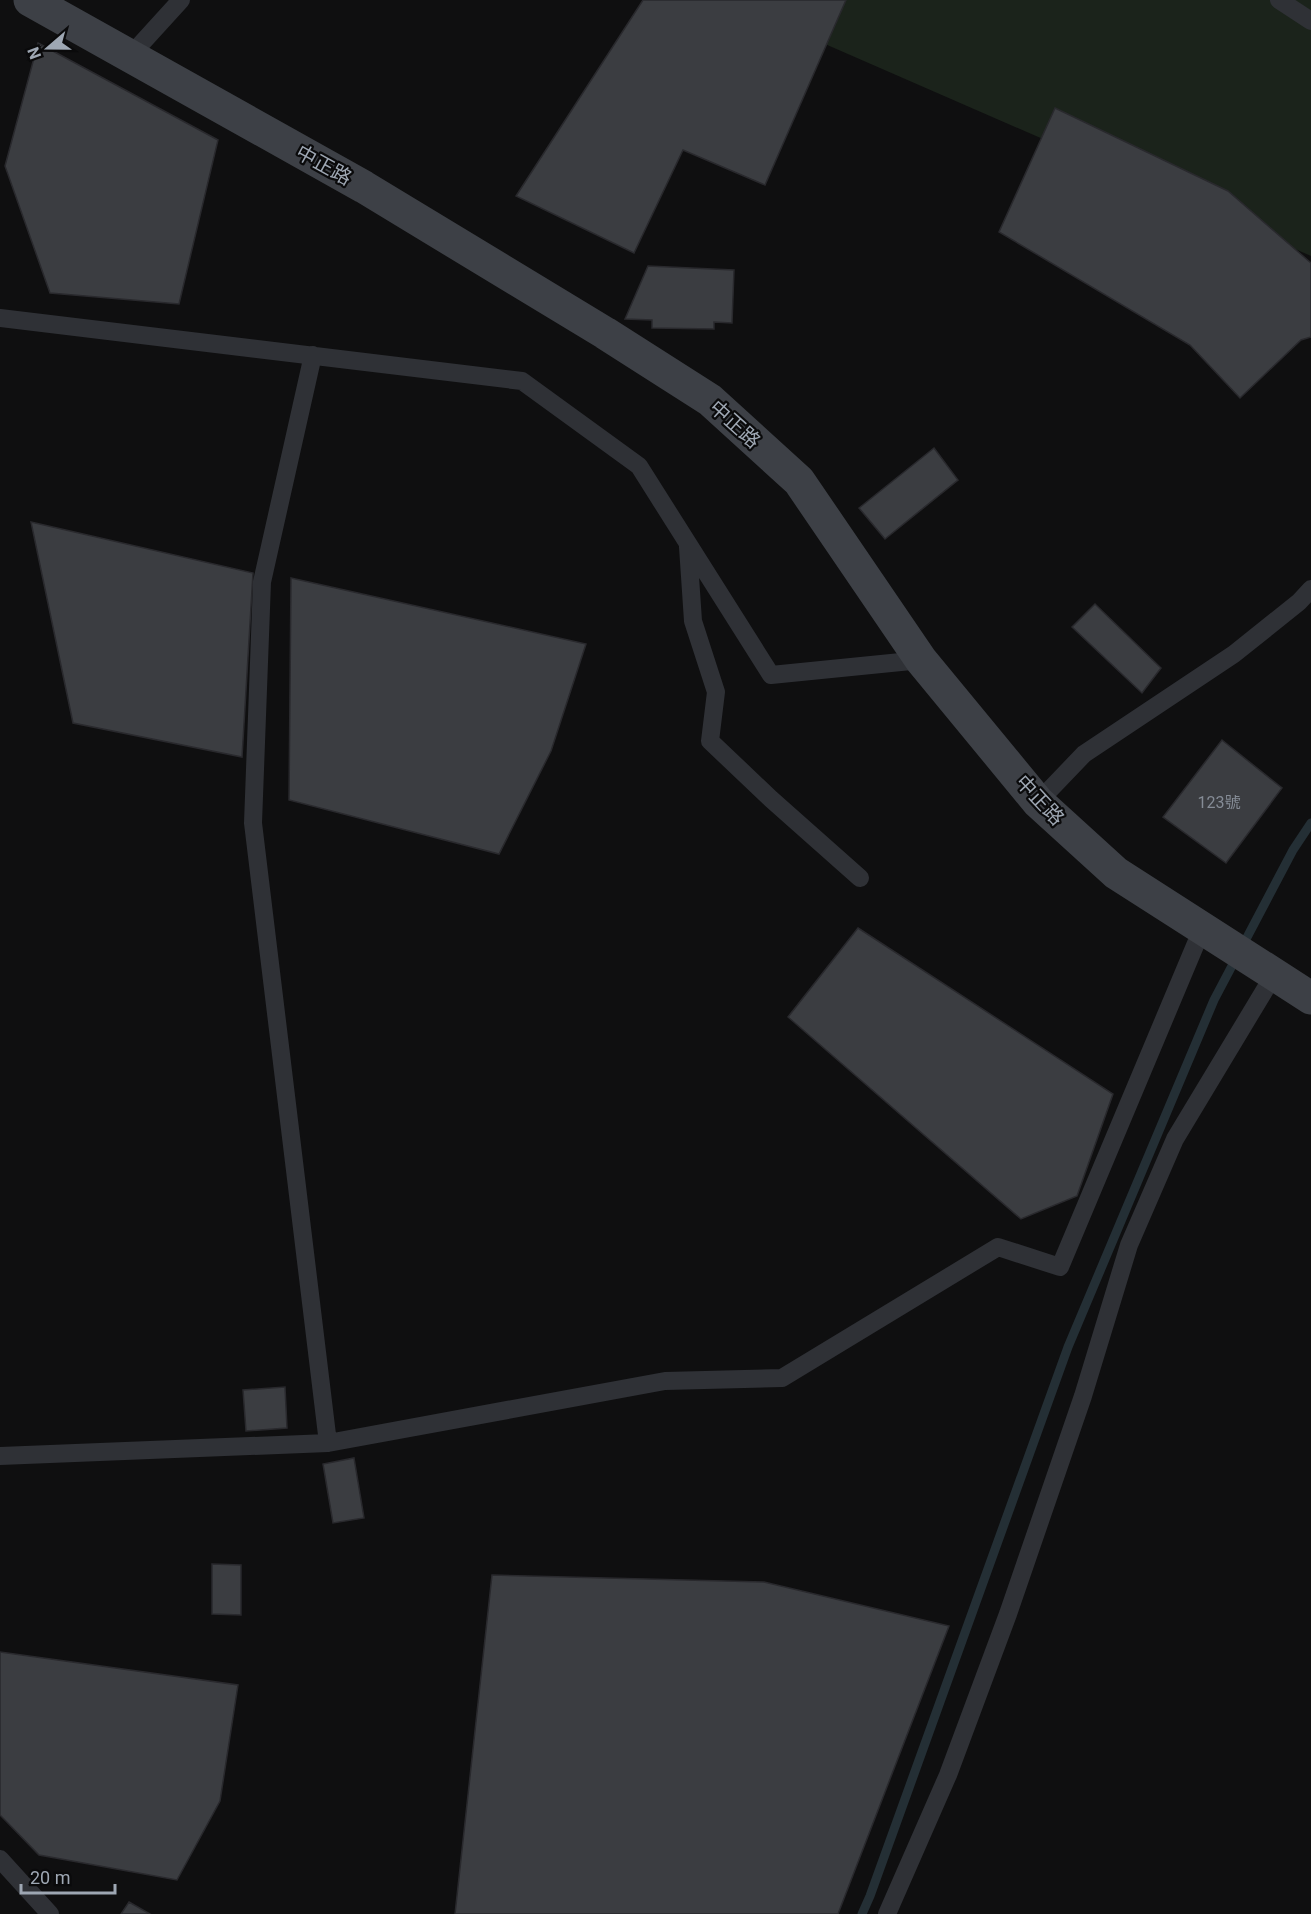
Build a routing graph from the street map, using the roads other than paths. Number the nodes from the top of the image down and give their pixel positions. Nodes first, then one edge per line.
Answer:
1 (30, 0) edge
2 (181, 0) edge
3 (1279, 0) edge
4 (1311, 21) edge
5 (130, 56) junction
6 (0, 318) edge
7 (313, 356) junction
8 (687, 543) junction
9 (1311, 589) edge
10 (921, 660) junction
11 (1038, 802) junction
12 (860, 878) dead end
13 (1212, 935) junction
14 (1266, 968) junction
15 (1311, 998) edge
16 (328, 1443) junction
17 (0, 1456) edge
18 (0, 1860) edge
19 (50, 1914) edge
20 (887, 1914) edge

1 - 5 street, 中正路
2 - 5 lane
3 - 4 lane
5 - 10 street, 中正路
6 - 7 lane
7 - 8 lane
7 - 16 lane
8 - 10 lane
8 - 12 lane
9 - 11 lane
10 - 11 street, 中正路
11 - 13 street, 中正路
13 - 14 street, 中正路
13 - 16 lane
14 - 15 street, 中正路
14 - 20 lane
16 - 17 lane
18 - 19 lane

